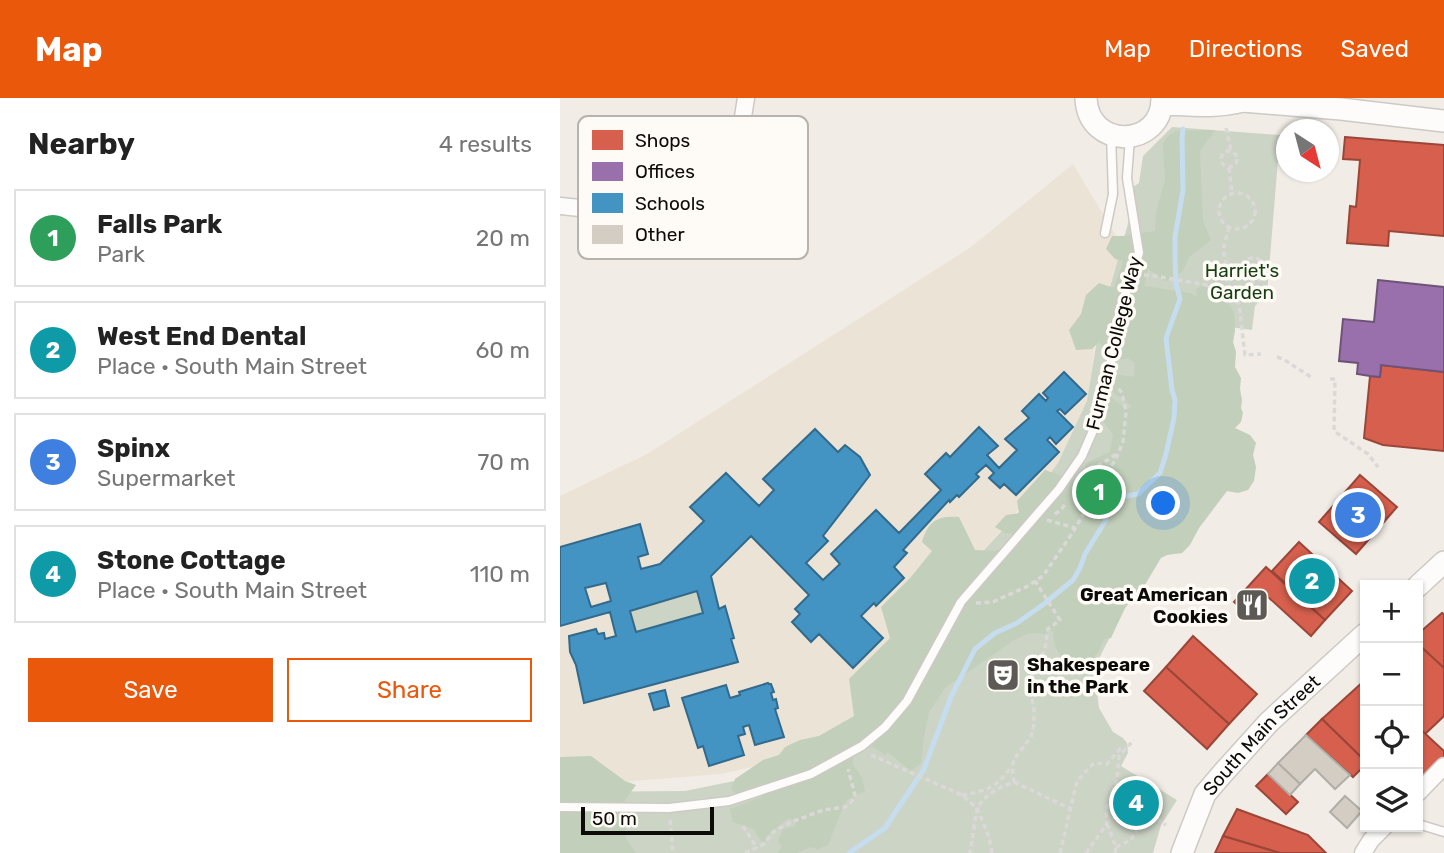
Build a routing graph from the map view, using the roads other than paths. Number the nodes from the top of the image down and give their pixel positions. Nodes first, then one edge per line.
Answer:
1 (746, 98) edge
2 (1240, 99) edge
3 (1082, 100) edge
4 (1162, 101) edge
5 (1273, 101) edge
6 (743, 116) edge
7 (1444, 121) edge
8 (1120, 136) junction
9 (1113, 194) junction
10 (1129, 195) junction
11 (560, 206) edge
12 (578, 208) edge
13 (1105, 233) dead end
14 (1444, 562) edge
15 (1423, 581) edge
16 (1360, 639) edge
17 (1444, 766) edge
18 (1423, 788) edge
19 (560, 807) edge
20 (1423, 826) edge
21 (1379, 832) edge
22 (1444, 832) edge
23 (1182, 853) edge
24 (1363, 853) edge

1 - 6 street
2 - 4 street
2 - 5 street
3 - 8 street
4 - 8 street
5 - 7 street
8 - 9 lane
8 - 10 lane, Furman College Way
9 - 10 lane
9 - 13 lane
10 - 19 lane, Furman College Way
11 - 12 street
14 - 15 street
16 - 23 street, South Main Street
17 - 18 street
20 - 22 lane
21 - 24 street

